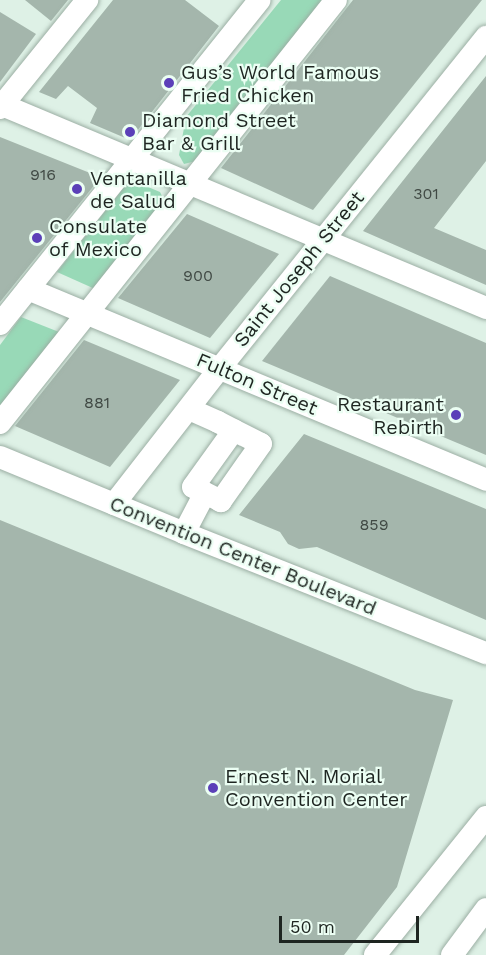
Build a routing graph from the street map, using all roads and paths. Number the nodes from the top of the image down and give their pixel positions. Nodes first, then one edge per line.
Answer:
1 (87, 0) edge
2 (260, 0) edge
3 (336, 0) edge
4 (482, 49) edge
5 (1, 106) edge
6 (133, 159) junction
7 (189, 182) junction
8 (323, 238) junction
9 (28, 289) junction
10 (486, 308) edge
11 (87, 313) junction
12 (0, 324) edge
13 (220, 368) junction
14 (189, 409) junction
15 (0, 423) edge
16 (234, 430) junction
17 (0, 456) edge
18 (486, 480) edge
19 (205, 493) junction
20 (114, 504) junction
21 (184, 533) junction
22 (486, 653) edge
23 (486, 817) edge
24 (486, 909) edge
25 (375, 955) edge
26 (452, 955) edge

1 - 5 street
2 - 6 street
3 - 7 street
4 - 8 street, Saint Joseph Street
5 - 6 street
6 - 7 street
6 - 9 street
7 - 8 street
7 - 11 street
8 - 10 street
8 - 13 street, Saint Joseph Street
9 - 11 street, Fulton Street
9 - 12 street
11 - 13 street, Fulton Street
11 - 15 street
13 - 14 street, Saint Joseph Street
13 - 18 street, Fulton Street
14 - 16 street
14 - 20 street, Saint Joseph Street
16 - 19 street
16 - 19 street
17 - 20 street, Convention Center Boulevard
19 - 21 street
20 - 21 street, Convention Center Boulevard
21 - 22 street, Convention Center Boulevard
23 - 25 street
24 - 26 street

